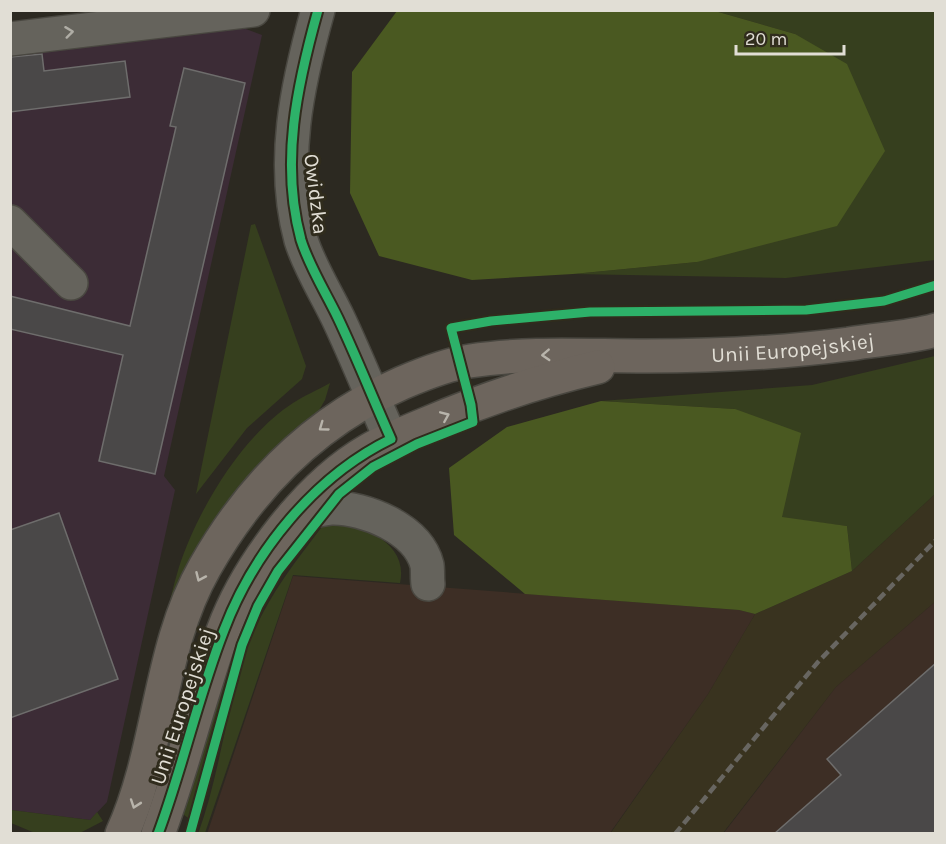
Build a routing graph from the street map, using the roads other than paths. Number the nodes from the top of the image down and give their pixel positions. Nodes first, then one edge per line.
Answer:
1 (253, 10) edge
2 (317, 11) edge
3 (10, 39) edge
4 (10, 222) edge
5 (71, 283) dead end
6 (936, 330) edge
7 (647, 356) junction
8 (372, 396) junction
9 (391, 439) junction
10 (294, 515) junction
11 (428, 584) dead end
12 (122, 834) edge
13 (158, 834) edge

3 -> 1 street
2 - 8 street, Owidzka
4 - 5 street
6 - 7 main road, Unii Europejskiej
7 -> 8 main road, Unii Europejskiej
9 -> 7 main road, Unii Europejskiej
8 - 9 street, Owidzka
8 -> 12 main road
9 - 10 main road, Unii Europejskiej
10 - 11 street
10 - 13 main road, Unii Europejskiej

